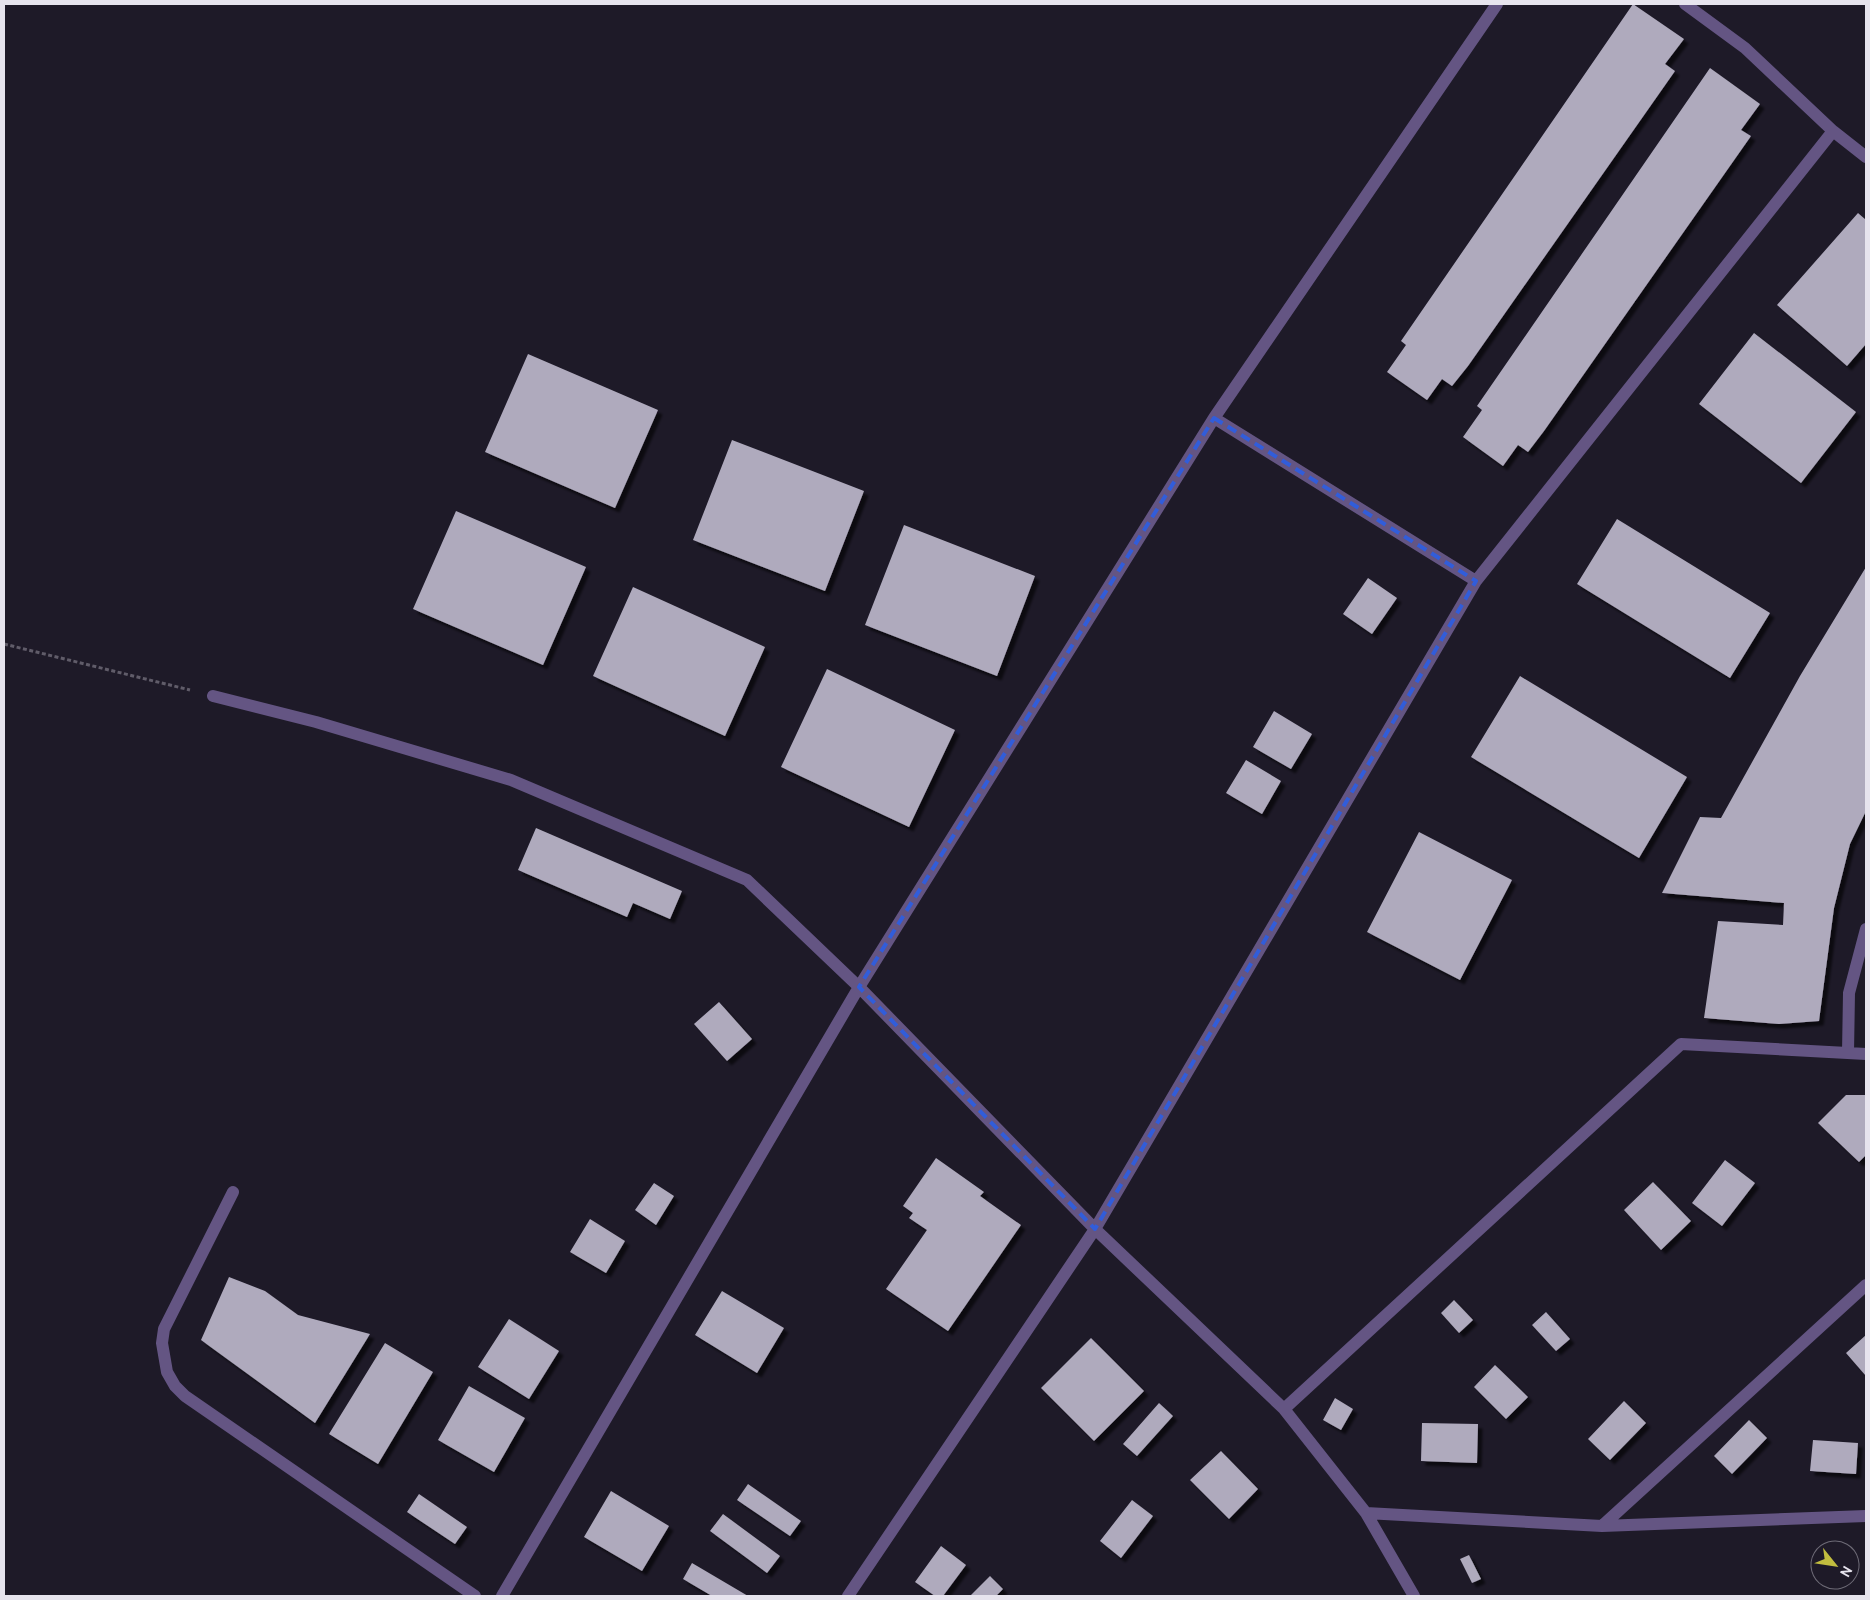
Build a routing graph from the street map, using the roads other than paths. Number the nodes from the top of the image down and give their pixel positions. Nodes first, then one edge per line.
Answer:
1 (1497, 4) edge
2 (1685, 4) edge
3 (1833, 131) junction
4 (1866, 157) edge
5 (1214, 418) junction
6 (1476, 581) junction
7 (213, 696) road end
8 (1866, 930) edge
9 (859, 987) junction
10 (1848, 1053) junction
11 (1866, 1054) edge
12 (233, 1192) dead end
13 (1094, 1229) junction
14 (1866, 1285) edge
15 (1284, 1409) junction
16 (1366, 1513) junction
17 (1866, 1516) edge
18 (1602, 1526) junction
19 (475, 1596) edge
20 (502, 1596) edge
21 (848, 1596) edge
22 (1414, 1596) edge

1 - 5 street
2 - 3 street
3 - 4 street
3 - 6 street
5 - 6 street
5 - 9 street
6 - 13 street
7 - 9 street
8 - 10 street
9 - 13 street
9 - 20 street
10 - 11 street
10 - 15 street
12 - 19 street
13 - 15 street
13 - 21 street
14 - 18 street
15 - 16 street
16 - 18 street
16 - 22 street
17 - 18 street

